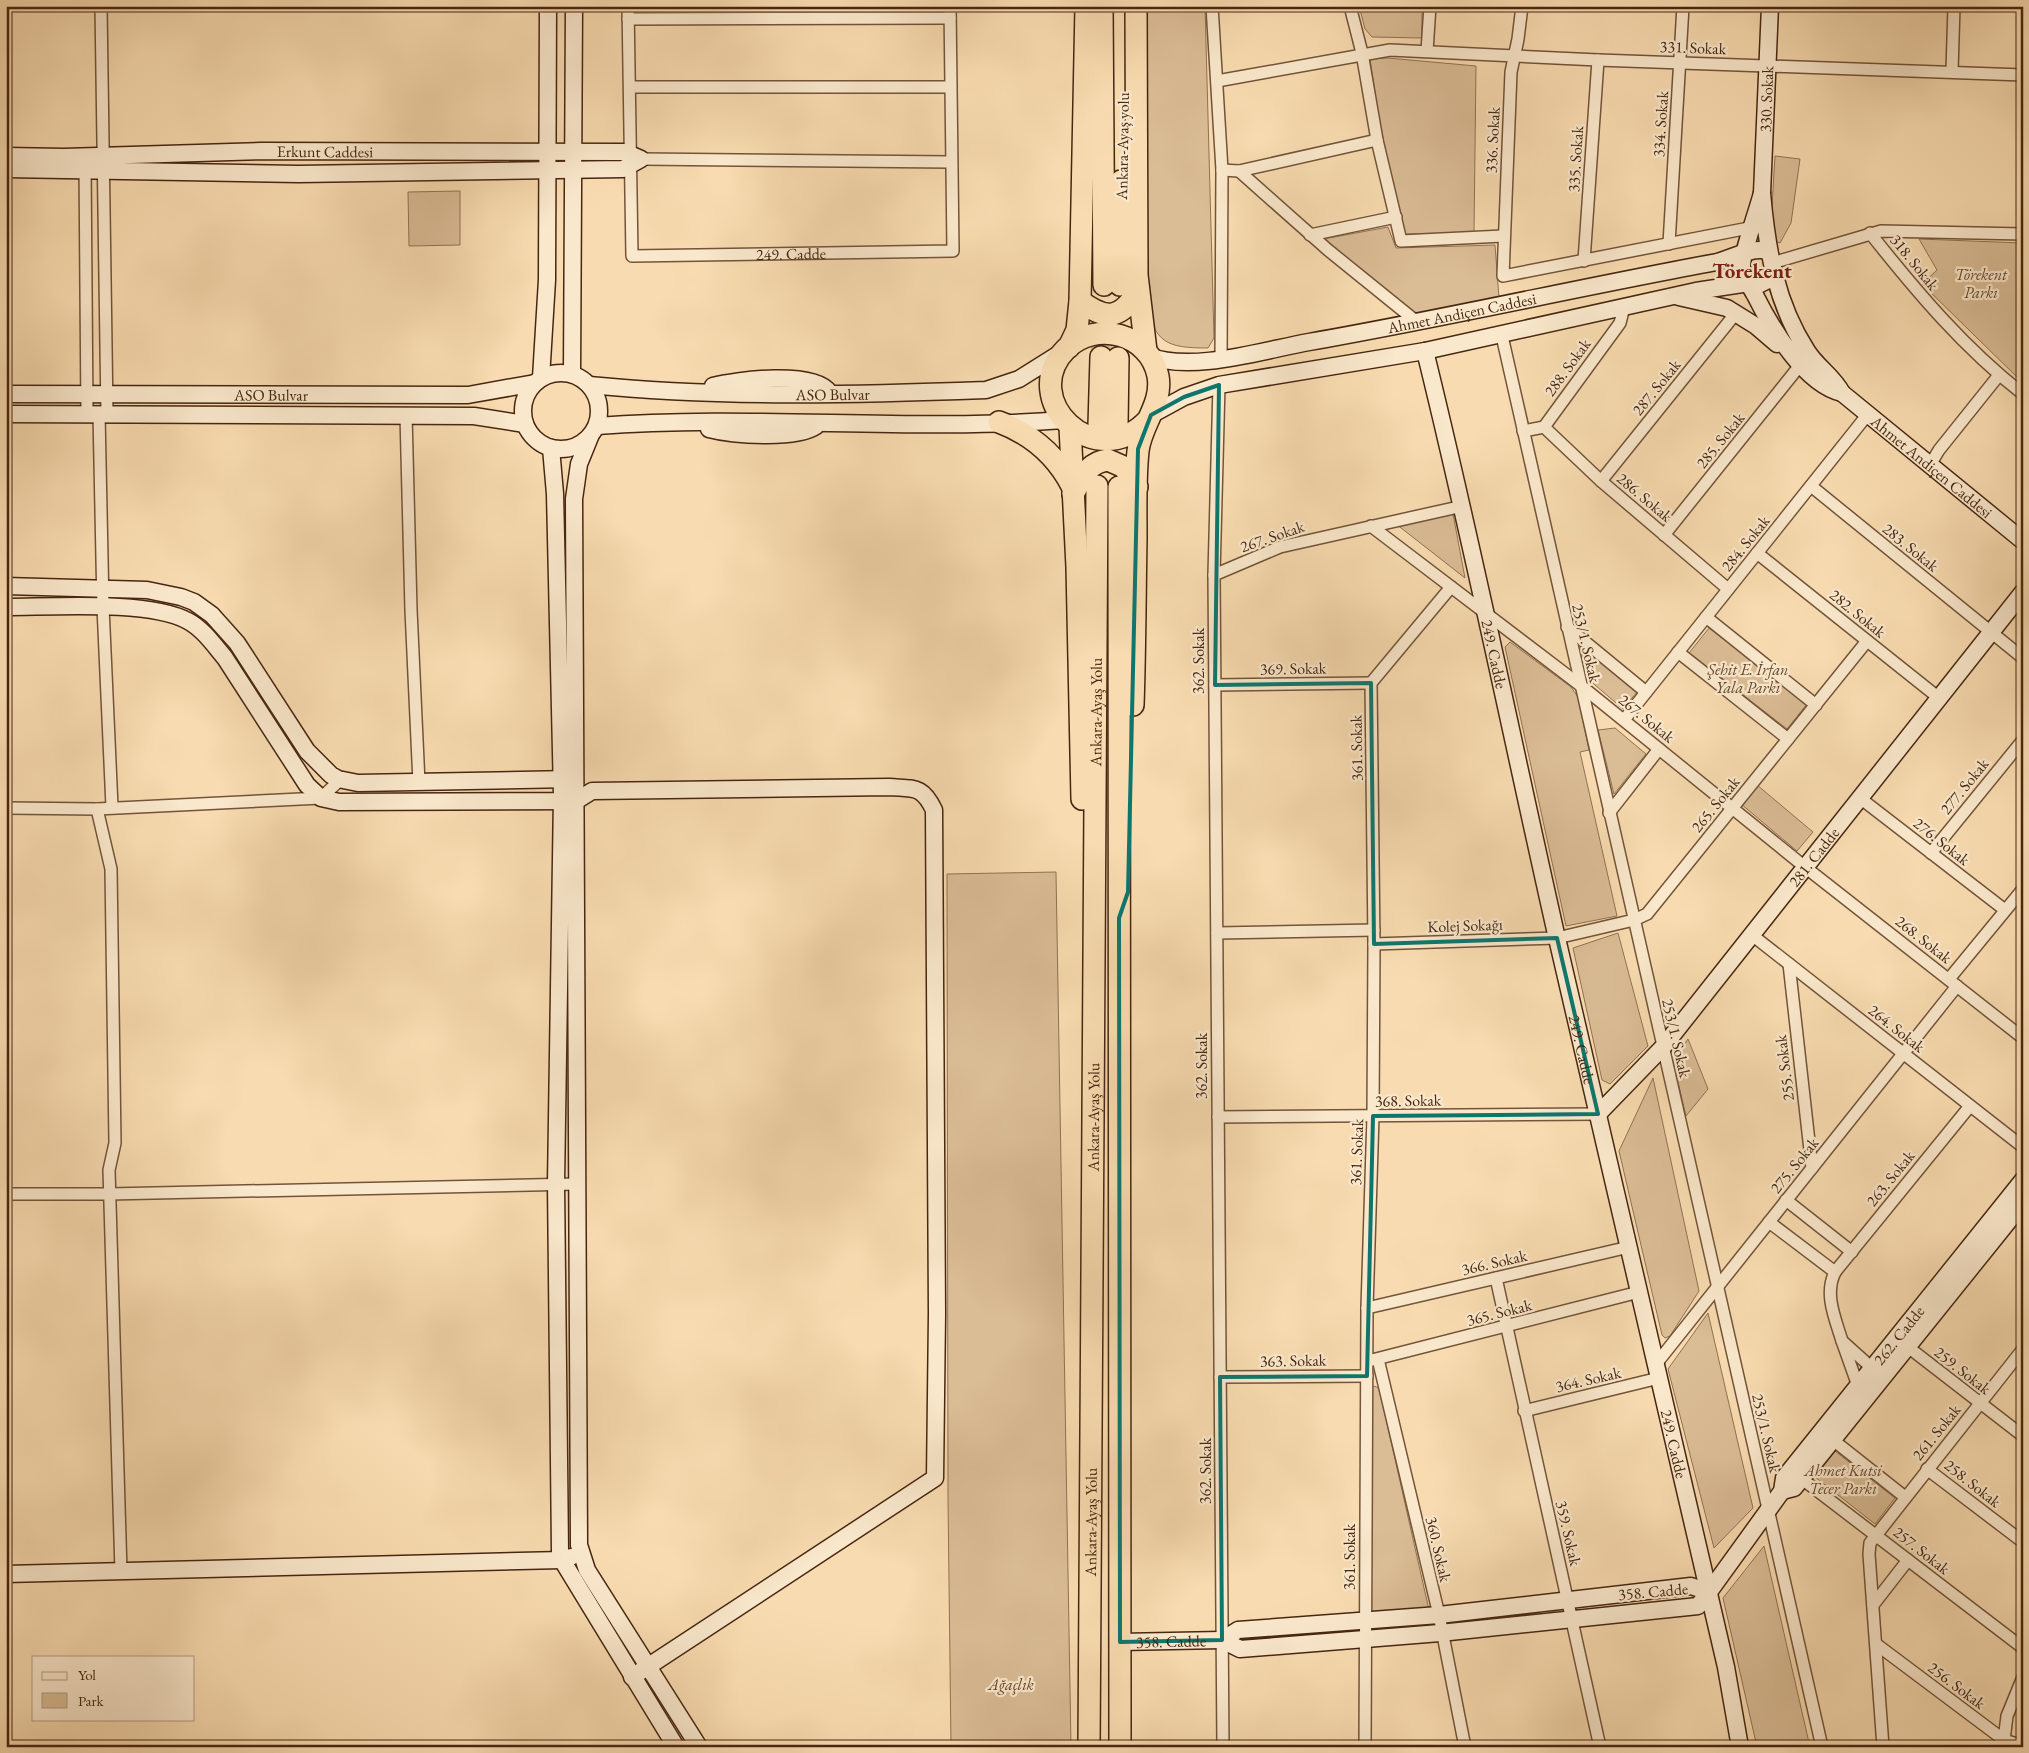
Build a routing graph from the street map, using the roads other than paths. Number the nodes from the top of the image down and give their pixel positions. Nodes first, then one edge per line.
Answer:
1 (101, 6) edge
2 (548, 6) edge
3 (574, 6) edge
4 (628, 6) edge
5 (1086, 6) edge
6 (1102, 6) edge
7 (1122, 6) edge
8 (1136, 6) edge
9 (1212, 6) edge
10 (1350, 6) edge
11 (1430, 6) edge
12 (1522, 6) edge
13 (1683, 6) edge
14 (1770, 6) edge
15 (1954, 6) edge
16 (950, 12) edge
17 (628, 19) junction
18 (1428, 51) junction
19 (1362, 53) junction
20 (1513, 56) junction
21 (1598, 60) junction
22 (1681, 63) junction
23 (1767, 65) junction
24 (1952, 71) junction
25 (2023, 75) edge
26 (1217, 81) junction
27 (630, 87) junction
28 (950, 87) junction
29 (1377, 140) junction
30 (548, 152) junction
31 (575, 152) junction
32 (6, 156) edge
33 (634, 160) junction
34 (102, 162) junction
35 (950, 162) junction
36 (85, 163) junction
37 (6, 169) edge
38 (548, 170) junction
39 (575, 170) junction
40 (1222, 170) junction
41 (1239, 171) junction
42 (1762, 194) junction
43 (1396, 217) junction
44 (1754, 226) junction
45 (1870, 233) junction
46 (1310, 234) junction
47 (2023, 234) edge
48 (1503, 236) junction
49 (1669, 244) junction
50 (1744, 255) junction
51 (1584, 261) junction
52 (1771, 264) junction
53 (1749, 283) junction
54 (1120, 287) junction
55 (1675, 296) junction
56 (1080, 301) junction
57 (1624, 307) junction
58 (1736, 313) junction
59 (1417, 322) junction
60 (1502, 336) junction
61 (1068, 348) junction
62 (1425, 352) junction
63 (1148, 354) junction
64 (1109, 357) tunnel mouth
65 (1221, 358) junction
66 (1801, 364) junction
67 (572, 374) junction
68 (1999, 375) junction
69 (538, 380) junction
70 (590, 385) junction
71 (1219, 385) junction
72 (1842, 393) junction
73 (6, 394) edge
74 (88, 394) junction
75 (107, 394) junction
76 (2023, 394) edge
77 (6, 414) edge
78 (98, 414) junction
79 (1868, 414) junction
80 (406, 415) junction
81 (1149, 417) junction
82 (999, 422) junction
83 (525, 424) junction
84 (1067, 424) junction
85 (1108, 425) dead end
86 (1544, 427) junction
87 (1523, 431) junction
88 (593, 432) junction
89 (551, 448) junction
90 (1930, 465) junction
91 (1601, 481) junction
92 (1097, 486) dead end
93 (1811, 486) junction
94 (1128, 487) junction
95 (1073, 491) junction
96 (1463, 506) junction
97 (1371, 526) junction
98 (1664, 535) junction
99 (2023, 541) edge
100 (1758, 553) junction
101 (1214, 575) junction
102 (6, 586) edge
103 (1451, 586) junction
104 (104, 588) junction
105 (1728, 589) junction
106 (2023, 592) edge
107 (6, 607) edge
108 (103, 607) junction
109 (1484, 610) junction
110 (1706, 617) junction
111 (1567, 627) junction
112 (1990, 633) junction
113 (1867, 640) junction
114 (1678, 652) junction
115 (2023, 658) edge
116 (1371, 683) junction
117 (1215, 685) junction
118 (1580, 685) junction
119 (1646, 692) junction
120 (1938, 698) junction
121 (1816, 704) junction
122 (1624, 720) junction
123 (1788, 740) junction
124 (2023, 740) edge
125 (1659, 749) junction
126 (341, 779) junction
127 (569, 779) junction
128 (419, 783) junction
129 (592, 791) junction
130 (321, 798) junction
131 (1860, 798) junction
132 (569, 801) junction
133 (112, 807) junction
134 (6, 808) edge
135 (1733, 808) junction
136 (97, 809) junction
137 (1609, 813) junction
138 (1931, 853) junction
139 (1805, 867) junction
140 (2023, 888) edge
141 (1095, 910) junction
142 (2005, 910) junction
143 (1634, 920) junction
144 (1374, 930) junction
145 (1217, 933) junction
146 (1752, 935) junction
147 (1557, 938) junction
148 (1374, 944) junction
149 (1789, 964) junction
150 (1953, 983) junction
151 (2023, 1038) edge
152 (1663, 1047) junction
153 (1903, 1054) junction
154 (1970, 1106) junction
155 (1598, 1114) junction
156 (1373, 1116) junction
157 (1218, 1118) junction
158 (2023, 1147) edge
159 (1812, 1168) junction
160 (2023, 1180) edge
161 (556, 1184) junction
162 (575, 1184) junction
163 (6, 1194) edge
164 (109, 1194) junction
165 (1786, 1200) junction
166 (2023, 1203) edge
167 (1769, 1222) junction
168 (1628, 1247) junction
169 (1852, 1252) junction
170 (1835, 1272) junction
171 (1496, 1278) junction
172 (1718, 1286) junction
173 (1639, 1292) junction
174 (1367, 1308) junction
175 (1506, 1327) junction
176 (1842, 1340) junction
177 (1908, 1347) junction
178 (2023, 1349) edge
179 (1372, 1360) junction
180 (1872, 1368) junction
181 (1657, 1371) junction
182 (1367, 1376) junction
183 (1220, 1377) junction
184 (1858, 1386) junction
185 (1979, 1403) junction
186 (1524, 1410) junction
187 (2023, 1436) edge
188 (1833, 1440) junction
189 (1927, 1469) junction
190 (1802, 1478) junction
191 (1782, 1491) junction
192 (1905, 1497) junction
193 (1768, 1510) junction
194 (1875, 1534) junction
195 (2023, 1542) edge
196 (580, 1553) junction
197 (562, 1560) junction
198 (1908, 1560) junction
199 (121, 1572) junction
200 (6, 1574) edge
201 (1709, 1592) junction
202 (1568, 1600) junction
203 (1872, 1604) junction
204 (1438, 1615) junction
205 (1572, 1619) junction
206 (1365, 1622) junction
207 (1440, 1633) junction
208 (1222, 1640) junction
209 (1366, 1640) junction
210 (1120, 1642) junction
211 (1876, 1644) junction
212 (2023, 1648) edge
213 (649, 1666) junction
214 (632, 1677) junction
215 (2023, 1677) edge
216 (2002, 1743) edge
217 (2023, 1746) edge
218 (676, 1747) edge
219 (699, 1747) edge
220 (1089, 1747) edge
221 (1120, 1747) edge
222 (1223, 1747) edge
223 (1365, 1747) edge
224 (1465, 1747) edge
225 (1600, 1747) edge
226 (1740, 1747) edge
227 (1822, 1747) edge
228 (1883, 1747) edge

1 - 34 street
2 - 30 street
3 - 31 street
4 - 17 street, 249. Cadde
5 - 56 highway
6 - 54 highway, Ankara-Ayaş yolu
7 - 54 highway, Ankara-Ayaş yolu
8 - 54 highway
9 - 26 street
10 - 19 street
11 - 18 street
12 - 20 street, 336. Sokak
13 - 22 street, 334. Sokak
14 - 23 street, 330. Sokak
15 - 24 street
16 - 17 street
16 - 28 street, 249. Cadde
17 - 27 street, 249. Cadde
18 - 19 street, 331. Sokak
18 - 20 street, 331. Sokak
19 - 26 street, 331. Sokak
19 - 29 street
20 - 21 street, 331. Sokak
20 - 48 street, 336. Sokak
21 - 22 street, 331. Sokak
21 - 51 street, 335. Sokak
22 - 23 street, 331. Sokak
22 - 49 street, 334. Sokak
23 - 24 street, 331. Sokak
23 - 42 street, 330. Sokak
24 - 25 street, 331. Sokak
26 - 40 street
27 - 28 street
27 - 33 street, 249. Cadde
28 - 35 street, 249. Cadde
29 - 41 street
29 - 43 street
30 - 31 street, Erkunt Caddesi
30 - 34 street, Erkunt Caddesi
30 - 38 street
31 - 33 street, Erkunt Caddesi
31 - 39 street
32 - 36 street, Erkunt Caddesi
33 - 35 street
33 - 35 street, 249. Cadde
33 - 39 street
34 - 36 street, Erkunt Caddesi
34 - 38 street
34 - 75 street
36 - 37 street
36 - 74 street
38 - 39 street
38 - 69 street
39 - 67 street
40 - 41 street
40 - 65 street
41 - 46 street
42 - 44 street, 330. Sokak
42 - 52 street, 330. Sokak
43 - 46 street
43 - 48 street
44 - 49 street
44 - 50 street, 330. Sokak
45 - 47 street
45 - 52 street
45 - 68 street, 318. Sokak
46 - 59 street
48 - 51 street, 336. Sokak
49 - 51 street
50 - 52 street
50 - 53 street, Ahmet Andiçen Caddesi
50 - 59 street, Ahmet Andiçen Caddesi
52 - 53 street
52 - 72 street, Ahmet Andiçen Caddesi
53 - 55 street, Ahmet Andiçen Caddesi
53 - 66 street, Ahmet Andiçen Caddesi
54 - 56 highway
54 - 63 highway
55 - 57 street, Ahmet Andiçen Caddesi
55 - 58 street
56 - 61 highway
57 - 60 street, Ahmet Andiçen Caddesi
57 - 86 street, 288. Sokak
58 - 66 street
58 - 91 street, 287. Sokak
59 - 65 street, Ahmet Andiçen Caddesi
60 - 62 street, Ahmet Andiçen Caddesi
60 - 87 street, 253/1. Sokak
61 - 63 highway
61 - 70 street, ASO Bulvar
61 - 84 highway
62 - 71 street, Ahmet Andiçen Caddesi
62 - 96 street, 249. Cadde
63 - 65 street, Ahmet Andiçen Caddesi
63 - 81 highway
64 - 85 highway
66 - 72 street, Ahmet Andiçen Caddesi
66 - 98 street, 285. Sokak
67 - 69 street
67 - 70 street
68 - 76 street, 318. Sokak
68 - 90 street
69 - 75 street, ASO Bulvar
69 - 83 street
70 - 88 street
71 - 81 street, Ahmet Andiçen Caddesi
71 - 101 street, 362. Sokak
72 - 79 street, Ahmet Andiçen Caddesi
73 - 74 street, ASO Bulvar
74 - 75 street, ASO Bulvar
74 - 78 street
75 - 78 street
77 - 78 street, ASO Bulvar
78 - 80 street, ASO Bulvar
78 - 104 street
79 - 90 street, Ahmet Andiçen Caddesi
79 - 93 street, 284. Sokak
80 - 83 street, ASO Bulvar
80 - 128 street
81 - 84 highway
81 - 94 highway, Ankara-Ayaş Yolu
82 - 84 street, ASO Bulvar
82 - 88 street, ASO Bulvar
82 - 95 highway
83 - 89 street
84 - 95 highway
86 - 87 street
86 - 91 street, 286. Sokak
87 - 111 street, 253/1. Sokak
88 - 89 street
88 - 127 street
89 - 127 street
90 - 99 street, Ahmet Andiçen Caddesi
91 - 98 street, 286. Sokak
92 - 141 highway, Ankara-Ayaş Yolu
93 - 100 street, 284. Sokak
93 - 112 street, 283. Sokak
94 - 95 highway
94 - 210 highway, Ankara-Ayaş Yolu
95 - 141 highway
96 - 97 street, 267. Sokak
96 - 109 street, 249. Cadde
97 - 101 street, 267. Sokak
97 - 103 street, 267. Sokak
98 - 105 street, 286. Sokak
100 - 105 street, 284. Sokak
100 - 113 street, 282. Sokak
101 - 117 street, 362. Sokak
102 - 104 street
103 - 109 street, 267. Sokak
103 - 116 street
104 - 108 street
104 - 126 street
105 - 110 street, 284. Sokak
106 - 112 street, 281. Cadde
107 - 108 street
108 - 130 street
108 - 133 street
109 - 118 street, 267. Sokak
109 - 147 street, 249. Cadde
110 - 114 street, 284. Sokak
110 - 121 street
111 - 118 street, 253/1. Sokak
111 - 119 street
112 - 115 street, 283. Sokak
112 - 120 street, 281. Cadde
113 - 120 street, 282. Sokak
113 - 121 street, 265. Sokak
114 - 119 street, 284. Sokak
114 - 123 street
116 - 117 street, 369. Sokak
116 - 144 street, 361. Sokak
117 - 145 street, 362. Sokak
118 - 122 street, 267. Sokak
118 - 137 street, 253/1. Sokak
119 - 122 street, 284. Sokak
120 - 131 street, 281. Cadde
121 - 123 street, 265. Sokak
122 - 125 street, 267. Sokak
123 - 135 street, 265. Sokak
124 - 138 street, 277. Sokak
125 - 135 street, 267. Sokak
125 - 137 street
126 - 128 street
126 - 130 street
127 - 128 street
127 - 129 street
127 - 132 street
129 - 132 street
129 - 213 street
130 - 132 street
130 - 133 street
131 - 138 street, 276. Sokak
131 - 139 street, 281. Cadde
132 - 161 street
132 - 162 street
133 - 136 street
134 - 136 street
135 - 139 street, 267. Sokak
135 - 143 street, 265. Sokak
136 - 164 street
137 - 143 street, 253/1. Sokak
138 - 142 street, 276. Sokak
139 - 146 street, 281. Cadde
139 - 150 street, 268. Sokak
140 - 142 street, 275. Sokak
141 - 220 highway, Ankara-Ayaş Yolu
142 - 150 street, 275. Sokak
143 - 147 street, 265. Sokak
143 - 152 street, 253/1. Sokak
144 - 145 street
144 - 148 street, 361. Sokak
145 - 157 street, 362. Sokak
146 - 149 street, 264. Sokak
146 - 152 street, 281. Cadde
147 - 148 street, Kolej Sokağı
147 - 155 street, 249. Cadde
148 - 156 street, 361. Sokak
149 - 153 street, 264. Sokak
149 - 159 street, 255. Sokak
150 - 151 street, 268. Sokak
150 - 153 street, 275. Sokak
152 - 155 street, 281. Cadde
152 - 172 street, 253/1. Sokak
153 - 154 street, 264. Sokak
153 - 159 street, 275. Sokak
154 - 158 street, 264. Sokak
154 - 169 street, 263. Sokak
155 - 156 street, 368. Sokak
155 - 168 street, 249. Cadde
156 - 157 street, 368. Sokak
156 - 174 street, 361. Sokak
157 - 183 street, 362. Sokak
159 - 165 street, 275. Sokak
160 - 180 street, 262. Cadde
161 - 162 street
161 - 164 street
161 - 197 street
162 - 196 street
163 - 164 street
164 - 199 street
165 - 167 street, 275. Sokak
165 - 169 street
166 - 177 street, 262. Cadde
167 - 170 street
167 - 172 street, 275. Sokak
168 - 171 street, 366. Sokak
168 - 173 street, 249. Cadde
169 - 170 street, 263. Sokak
170 - 176 street
171 - 174 street, 366. Sokak
171 - 175 street, 359. Sokak
172 - 181 street, 275. Sokak
172 - 193 street, 253/1. Sokak
173 - 175 street, 365. Sokak
173 - 181 street, 249. Cadde
174 - 179 street, 361. Sokak
175 - 179 street, 365. Sokak
175 - 186 street, 359. Sokak
176 - 180 street
176 - 184 street
177 - 185 street, 259. Sokak
177 - 188 street, 262. Cadde
178 - 185 street, 261. Sokak
179 - 182 street, 361. Sokak
179 - 204 street, 360. Sokak
180 - 184 street, 262. Cadde
181 - 186 street, 364. Sokak
181 - 201 street, 249. Cadde
182 - 183 street, 363. Sokak
182 - 206 street, 361. Sokak
183 - 208 street, 362. Sokak
184 - 191 street, 262. Cadde
185 - 187 street, 259. Sokak
185 - 189 street, 261. Sokak
186 - 202 street, 359. Sokak
188 - 190 street, 262. Cadde
188 - 192 street
189 - 192 street, 261. Sokak
189 - 195 street, 258. Sokak
190 - 191 street, 262. Cadde
190 - 194 street, 257. Sokak
191 - 193 street, 262. Cadde
192 - 194 street, 261. Sokak
193 - 201 street, 262. Cadde
193 - 227 street, 253/1. Sokak
194 - 198 street, 257. Sokak
194 - 203 street
196 - 197 street
196 - 213 street
197 - 199 street
197 - 214 street
198 - 203 street
198 - 212 street, 257. Sokak
199 - 200 street
201 - 202 street, 358. Cadde
201 - 205 street, 358. Cadde
201 - 226 street, 249. Cadde
202 - 204 street, 358. Cadde
202 - 205 street, 359. Sokak
203 - 211 street
204 - 206 street, 358. Cadde
204 - 207 street, 360. Sokak
205 - 207 street, 358. Cadde
205 - 225 street, 359. Sokak
206 - 208 street, 358. Cadde
206 - 209 street, 361. Sokak
207 - 209 street, 358. Cadde
207 - 224 street, 360. Sokak
208 - 209 street, 358. Cadde
208 - 210 street, 358. Cadde
208 - 222 street, 362. Sokak
209 - 223 street, 361. Sokak
210 - 221 highway, Ankara-Ayaş Yolu
211 - 216 street, 256. Sokak
211 - 228 street
213 - 214 street
213 - 219 street
214 - 218 street
215 - 216 street
216 - 217 street, 256. Sokak

